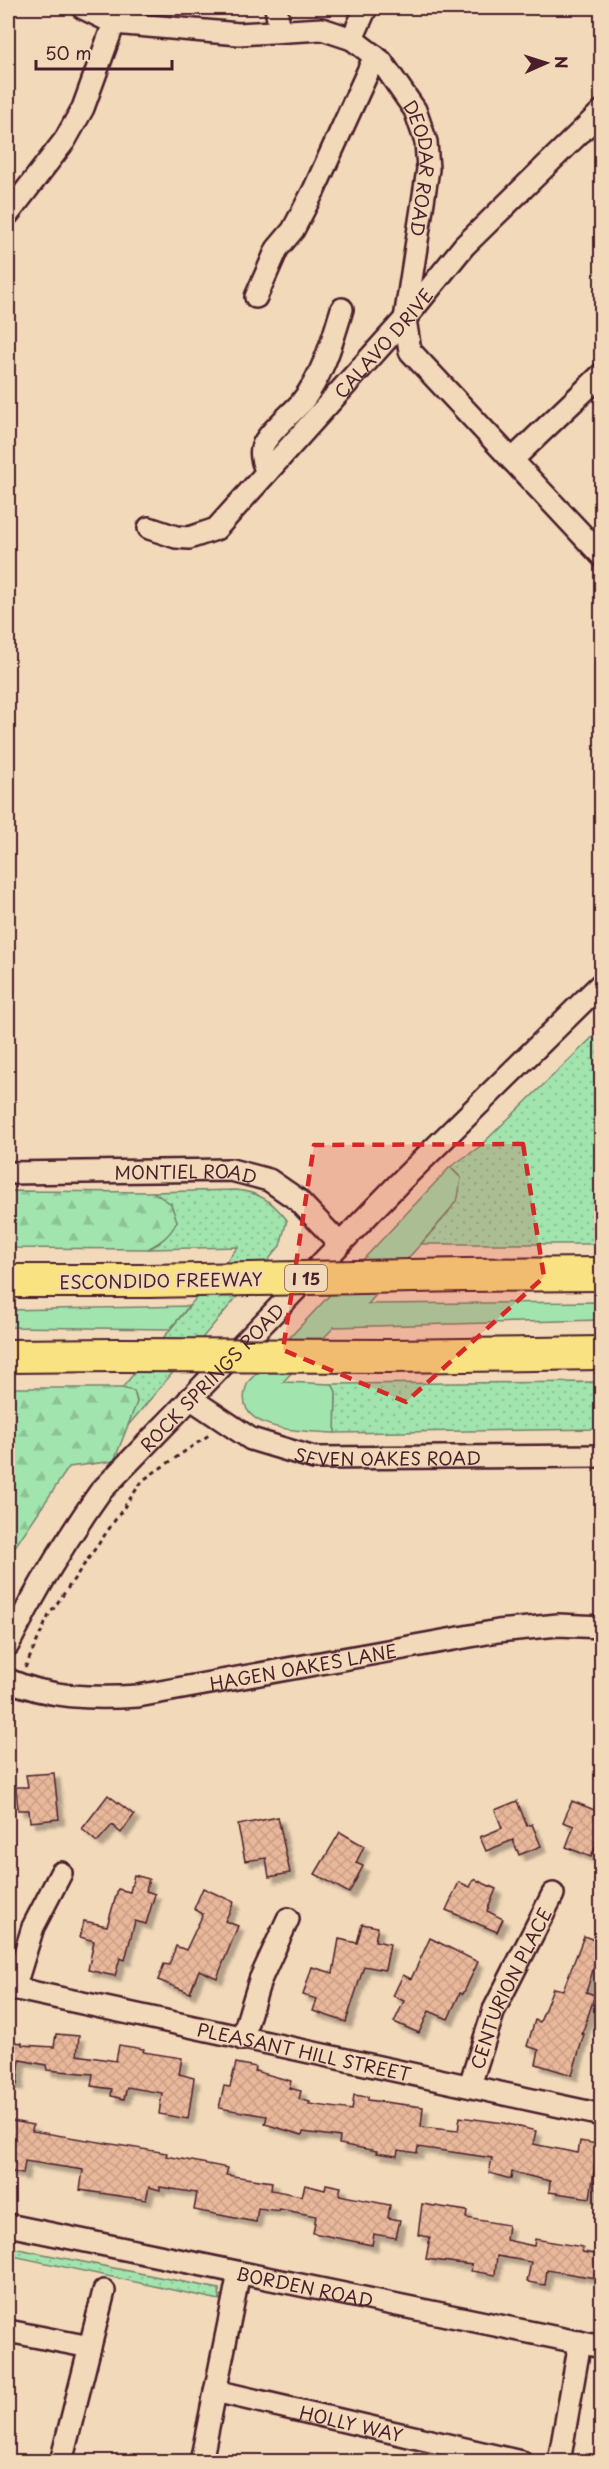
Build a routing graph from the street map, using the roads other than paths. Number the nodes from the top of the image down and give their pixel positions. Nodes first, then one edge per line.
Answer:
1 (83, 8) edge
2 (276, 8) edge
3 (366, 8) edge
4 (114, 22) junction
5 (280, 32) junction
6 (352, 39) junction
7 (375, 56) junction
8 (602, 111) edge
9 (8, 214) edge
10 (256, 297) dead end
11 (342, 309) dead end
12 (405, 319) junction
13 (602, 374) edge
14 (512, 460) junction
15 (267, 472) junction
16 (149, 528) dead end
17 (602, 556) edge
18 (602, 983) edge
19 (8, 1173) edge
20 (340, 1244) junction
21 (602, 1274) edge
22 (8, 1281) edge
23 (602, 1353) edge
24 (8, 1356) edge
25 (190, 1398) junction
26 (602, 1456) edge
27 (602, 1627) edge
28 (8, 1645) edge
29 (14, 1677) edge
30 (61, 1874) dead end
31 (553, 1894) dead end
32 (288, 1919) dead end
33 (11, 1988) edge
34 (242, 2039) junction
35 (470, 2085) junction
36 (602, 2115) edge
37 (8, 2224) edge
38 (239, 2273) junction
39 (104, 2291) dead end
40 (8, 2331) edge
41 (580, 2342) junction
42 (602, 2347) edge
43 (90, 2348) junction
44 (215, 2391) junction
45 (61, 2462) edge
46 (201, 2462) edge
47 (521, 2462) edge
48 (559, 2462) edge

1 - 4 street, DEODAR ROAD
2 - 5 street
3 - 6 street
4 - 5 street, DEODAR ROAD
4 - 9 street
5 - 6 street, DEODAR ROAD
6 - 7 street, DEODAR ROAD
7 - 10 street
7 - 12 street, DEODAR ROAD
8 - 12 street, CALAVO DRIVE
11 - 15 street
12 - 14 street, DEODAR ROAD
12 - 15 street, CALAVO DRIVE
13 - 14 street
14 - 17 street, DEODAR ROAD
15 - 16 street, CALAVO DRIVE
18 - 20 street, ROCK SPRINGS ROAD
19 - 20 street, MONTIEL ROAD
20 - 25 street, ROCK SPRINGS ROAD
21 - 22 highway, ESCONDIDO FREEWAY / I 15, bridge
23 - 24 highway, bridge
25 - 26 street, SEVEN OAKES ROAD
25 - 28 street, ROCK SPRINGS ROAD
27 - 29 street, HAGEN OAKES LANE
30 - 33 street
31 - 35 street, CENTURION PLACE
32 - 34 street
33 - 34 street, PLEASANT HILL STREET
34 - 35 street, PLEASANT HILL STREET
35 - 36 street, PLEASANT HILL STREET
37 - 38 street, BORDEN ROAD
38 - 41 street, BORDEN ROAD
38 - 44 street
39 - 43 street
40 - 43 street
41 - 42 street, BORDEN ROAD
41 - 48 street
43 - 45 street
44 - 46 street
44 - 47 street, HOLLY WAY

